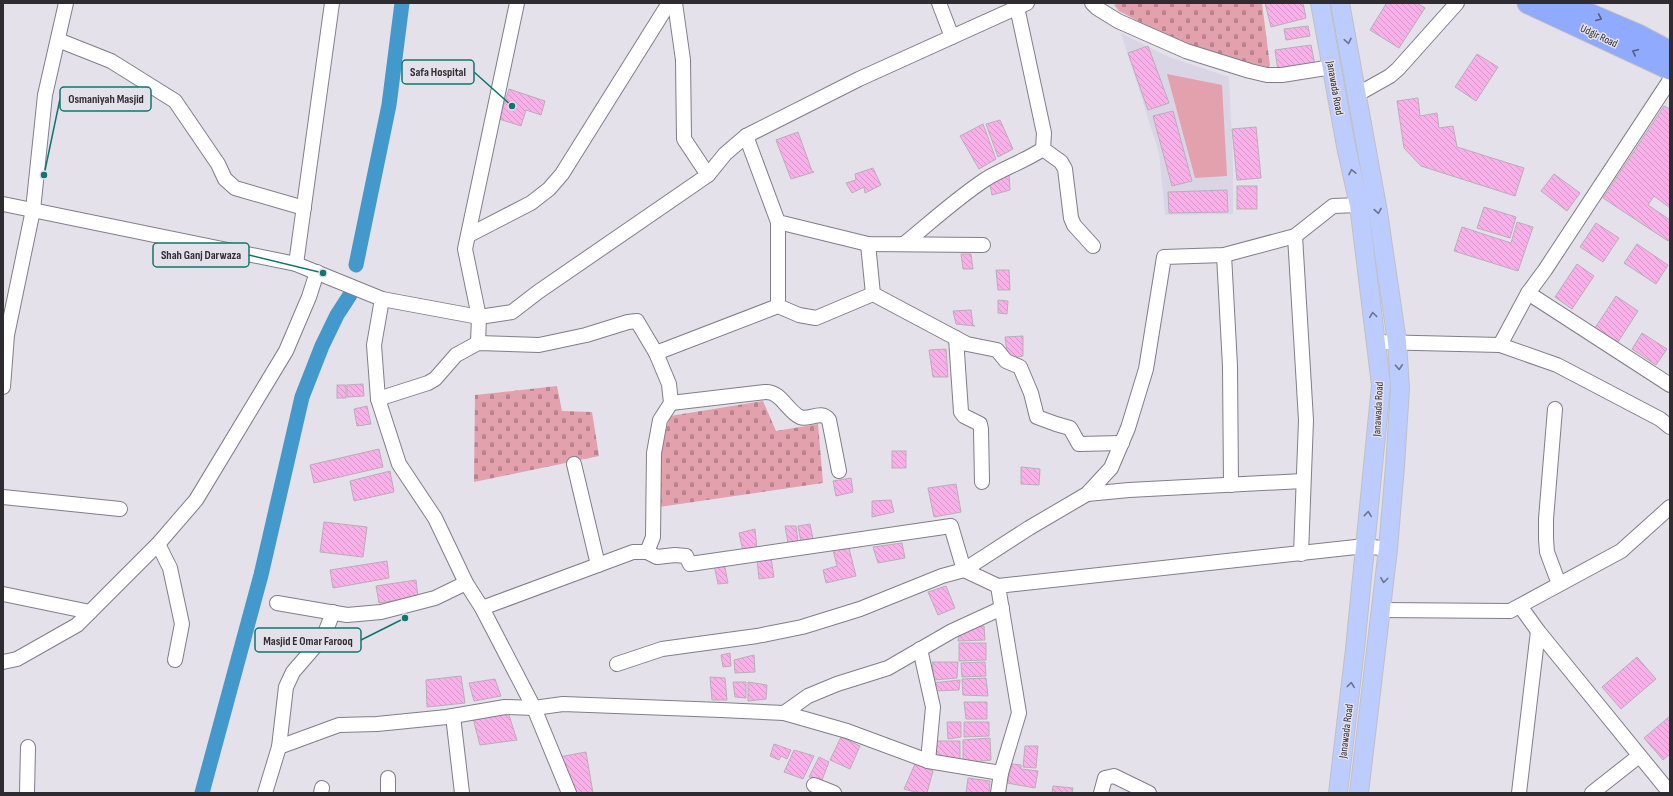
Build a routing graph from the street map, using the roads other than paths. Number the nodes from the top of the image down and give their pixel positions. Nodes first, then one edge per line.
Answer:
1 (66, 3) edge
2 (332, 3) edge
3 (517, 3) edge
4 (669, 3) edge
5 (675, 3) edge
6 (939, 3) edge
7 (1092, 3) edge
8 (1320, 3) edge
9 (1340, 3) edge
10 (1457, 3) edge
11 (1528, 3) edge
12 (1563, 3) edge
13 (1022, 5) edge
14 (952, 37) junction
15 (58, 40) junction
16 (1670, 52) edge
17 (1332, 67) junction
18 (1670, 69) edge
19 (1670, 80) edge
20 (1358, 94) junction
21 (746, 136) junction
22 (1042, 149) junction
23 (708, 175) junction
24 (3, 204) edge
25 (1359, 205) junction
26 (304, 208) junction
27 (33, 210) junction
28 (778, 222) junction
29 (469, 235) junction
30 (1295, 236) junction
31 (868, 244) junction
32 (904, 244) junction
33 (983, 245) dead end
34 (1093, 246) dead end
35 (1224, 255) junction
36 (296, 264) junction
37 (317, 272) junction
38 (1528, 293) junction
39 (873, 294) junction
40 (382, 299) junction
41 (778, 306) junction
42 (479, 317) junction
43 (956, 338) junction
44 (1376, 342) junction
45 (1397, 342) junction
46 (478, 343) junction
47 (1500, 345) junction
48 (656, 353) junction
49 (1670, 385) edge
50 (3, 387) edge
51 (378, 399) junction
52 (671, 403) junction
53 (1556, 409) dead end
54 (1670, 426) edge
55 (1122, 443) junction
56 (574, 464) dead end
57 (839, 471) dead end
58 (1304, 481) junction
59 (982, 482) dead end
60 (1231, 485) junction
61 (1086, 494) junction
62 (3, 497) edge
63 (1670, 507) edge
64 (120, 509) dead end
65 (158, 544) junction
66 (1365, 546) junction
67 (1388, 549) junction
68 (647, 552) junction
69 (1301, 554) junction
70 (598, 565) junction
71 (964, 570) junction
72 (466, 584) junction
73 (1560, 584) junction
74 (998, 586) junction
75 (3, 594) edge
76 (277, 603) dead end
77 (1520, 606) junction
78 (482, 608) junction
79 (1002, 608) junction
80 (1380, 610) junction
81 (90, 612) junction
82 (333, 612) junction
83 (1538, 632) junction
84 (920, 649) junction
85 (175, 660) dead end
86 (3, 662) edge
87 (617, 664) dead end
88 (534, 708) junction
89 (784, 713) junction
90 (453, 716) junction
91 (28, 747) dead end
92 (279, 747) junction
93 (1640, 756) junction
94 (928, 761) junction
95 (1001, 773) junction
96 (388, 778) dead end
97 (814, 785) dead end
98 (27, 793) edge
99 (265, 793) edge
100 (388, 793) edge
101 (462, 793) edge
102 (569, 793) edge
103 (834, 793) edge
104 (998, 793) edge
105 (1101, 793) edge
106 (1149, 793) edge
107 (1338, 793) edge
108 (1359, 793) edge
109 (1519, 793) edge
110 (1592, 793) edge
111 (1670, 793) edge

1 - 15 street
2 - 26 street
3 - 29 street
4 - 29 street
5 - 23 street
6 - 14 street
7 - 17 street
8 - 17 main road, Janawada Road
9 -> 20 main road, Janawada Road
10 - 20 street
18 -> 11 highway, Udgir Road
12 -> 16 highway, Udgir Road
13 - 14 street
13 - 22 street
14 - 21 street
15 - 26 street
15 - 27 street
25 -> 17 main road, Janawada Road
19 - 38 street
20 -> 45 main road, Janawada Road
21 - 23 street
21 - 28 street
22 - 32 street
22 - 34 street
23 - 42 street
24 - 27 street
25 - 30 street
44 -> 25 main road, Janawada Road
26 - 36 street
27 - 36 street
27 - 50 street
28 - 31 street
28 - 41 street
29 - 42 street
30 - 35 street
30 - 58 street
31 - 32 street
31 - 39 street
32 - 33 street
35 - 55 street
35 - 60 street
36 - 37 street
37 - 40 street
37 - 65 street
38 - 47 street
38 - 49 street
39 - 41 street
39 - 43 street
40 - 42 street
40 - 51 street
41 - 48 street
42 - 46 street
43 - 55 street
43 - 59 street
44 - 45 street
66 -> 44 main road, Janawada Road
45 - 47 street
45 -> 67 main road, Janawada Road
46 - 48 street
46 - 51 street
47 - 54 street
48 - 52 street
51 - 72 street
52 - 57 street
52 - 68 street
53 - 73 street
55 - 61 street
56 - 70 street
58 - 60 street
58 - 69 street
60 - 61 street
61 - 71 street
62 - 64 street
63 - 73 street
65 - 81 street
65 - 85 street
66 - 67 street
66 - 69 street
107 -> 66 main road, Janawada Road
67 -> 80 main road, Janawada Road
68 - 70 street
68 - 71 street
69 - 74 street
70 - 78 street
71 - 74 street
71 - 87 street
72 - 78 street
72 - 82 street
73 - 77 street
74 - 79 street
75 - 81 street
76 - 82 street
77 - 80 street
77 - 83 street
78 - 88 street
79 - 84 street
79 - 95 street
80 - 108 main road, Janawada Road
81 - 86 street
82 - 92 street
83 - 93 street
83 - 109 street
84 - 89 street
84 - 94 street
88 - 89 street
88 - 90 street
88 - 102 street
89 - 94 street
90 - 92 street
90 - 101 street
91 - 98 street
92 - 99 street
93 - 110 street
93 - 111 street
94 - 95 street
95 - 104 street
96 - 100 street
97 - 103 street
105 - 106 street

